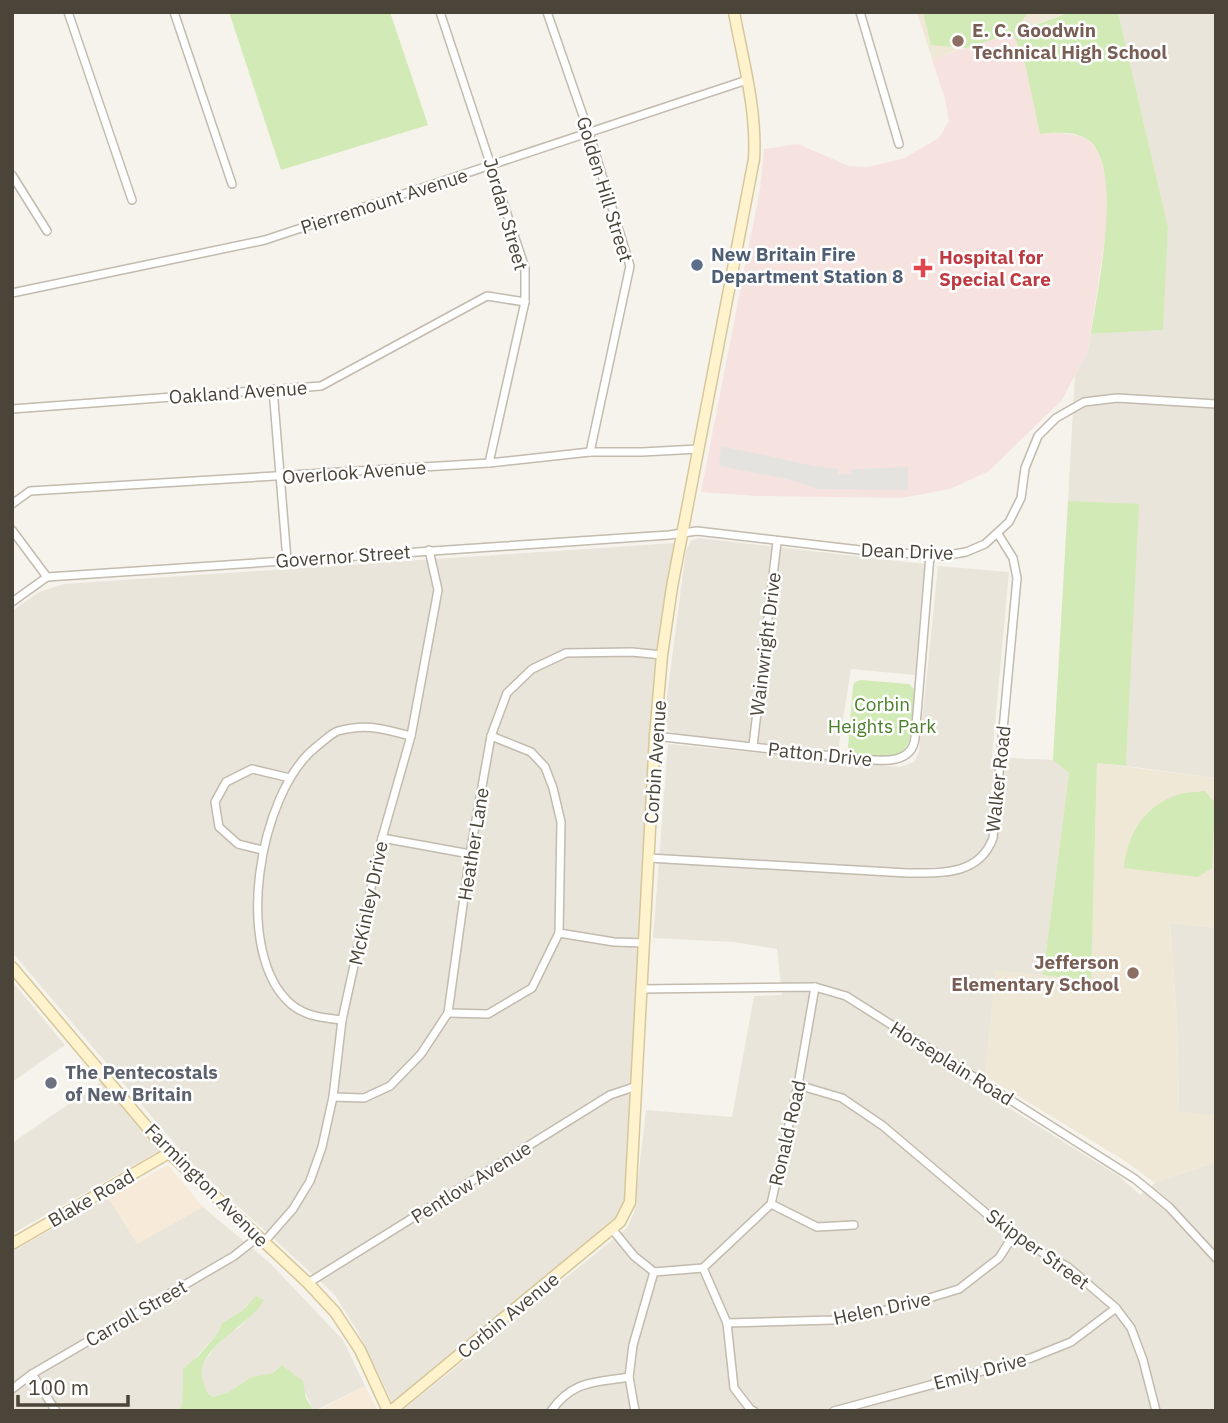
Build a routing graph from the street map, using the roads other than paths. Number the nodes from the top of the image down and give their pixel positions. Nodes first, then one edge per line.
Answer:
1 (68, 12) edge
2 (174, 12) edge
3 (440, 12) edge
4 (547, 12) edge
5 (734, 12) edge
6 (860, 12) edge
7 (747, 80) junction
8 (589, 133) junction
9 (900, 144) dead end
10 (493, 166) junction
11 (12, 175) edge
12 (232, 184) dead end
13 (132, 200) dead end
14 (47, 231) dead end
15 (12, 293) edge
16 (526, 302) junction
17 (273, 389) junction
18 (1216, 404) edge
19 (12, 409) edge
20 (698, 449) junction
21 (590, 452) junction
22 (489, 463) junction
23 (280, 477) junction
24 (12, 504) edge
25 (12, 530) edge
26 (682, 533) junction
27 (998, 534) junction
28 (777, 542) junction
29 (429, 550) junction
30 (930, 555) junction
31 (286, 561) junction
32 (47, 577) junction
33 (12, 602) edge
34 (662, 655) junction
35 (411, 736) junction
36 (491, 736) junction
37 (655, 736) junction
38 (752, 746) junction
39 (289, 778) junction
40 (382, 838) junction
41 (262, 850) junction
42 (470, 854) junction
43 (649, 858) junction
44 (559, 933) junction
45 (645, 943) junction
46 (12, 967) edge
47 (816, 988) junction
48 (642, 989) junction
49 (448, 1013) junction
50 (342, 1020) junction
51 (798, 1084) junction
52 (637, 1086) junction
53 (333, 1097) junction
54 (169, 1153) junction
55 (771, 1204) junction
56 (854, 1225) dead end
57 (612, 1229) junction
58 (1013, 1236) junction
59 (261, 1240) junction
60 (12, 1244) edge
61 (1216, 1258) edge
62 (703, 1268) junction
63 (654, 1272) junction
64 (308, 1283) junction
65 (1116, 1308) junction
66 (727, 1323) junction
67 (32, 1374) junction
68 (629, 1377) junction
69 (12, 1389) edge
70 (56, 1411) edge
71 (390, 1411) edge
72 (551, 1411) edge
73 (635, 1411) edge
74 (754, 1411) edge
75 (834, 1411) edge
76 (1156, 1411) edge

1 - 13 street
2 - 12 street
3 - 10 street, Jordan Street
4 - 8 street, Golden Hill Street
5 - 7 main road, Corbin Avenue
6 - 9 street
7 - 8 street, Pierremount Avenue
7 - 20 main road, Corbin Avenue
8 - 10 street, Pierremount Avenue
8 - 21 street, Golden Hill Street
10 - 15 street, Pierremount Avenue
10 - 16 street, Jordan Street
11 - 14 street
16 - 17 street, Oakland Avenue
16 - 22 street, Jordan Street
17 - 19 street, Oakland Avenue
17 - 23 street
18 - 27 street, Dean Drive
20 - 21 street, Overlook Avenue
20 - 26 main road, Corbin Avenue
21 - 22 street, Overlook Avenue
22 - 23 street, Overlook Avenue
23 - 24 street, Overlook Avenue
23 - 31 street
25 - 32 street
26 - 28 street, Dean Drive
26 - 29 street, Governor Street
26 - 34 main road, Corbin Avenue
27 - 30 street, Dean Drive
27 - 43 street, Walker Road
28 - 30 street, Dean Drive
28 - 38 street, Wainwright Drive
29 - 31 street, Governor Street
29 - 35 street, McKinley Drive
30 - 38 street, Patton Drive
31 - 32 street, Governor Street
32 - 33 street
34 - 36 street, Heather Lane
34 - 37 main road, Corbin Avenue
35 - 39 street
35 - 40 street, McKinley Drive
36 - 42 street, Heather Lane
36 - 44 street
37 - 38 street, Patton Drive
37 - 43 main road, Corbin Avenue
39 - 41 street
39 - 41 street
40 - 42 street
40 - 50 street, McKinley Drive
41 - 50 street
42 - 49 street, Heather Lane
43 - 45 main road, Corbin Avenue
44 - 45 street
44 - 49 street
45 - 48 main road, Corbin Avenue
46 - 54 main road, Farmington Avenue
47 - 48 street, Horseplain Road
47 - 51 street, Ronald Road
47 - 61 street, Horseplain Road
48 - 52 main road, Corbin Avenue
49 - 53 street, Heather Lane
50 - 53 street, McKinley Drive
51 - 55 street, Ronald Road
51 - 58 street, Skipper Street
52 - 57 main road, Corbin Avenue
52 - 64 street, Pentlow Avenue
53 - 59 street, McKinley Drive
54 - 59 main road, Farmington Avenue
54 - 60 main road, Blake Road
55 - 56 street
55 - 62 street, Ronald Road
57 - 63 street
57 - 71 main road, Corbin Avenue
58 - 65 street, Skipper Street
58 - 66 street, Helen Drive
59 - 64 main road, Farmington Avenue
59 - 67 street, Carroll Street
62 - 63 street
62 - 66 street
63 - 68 street
64 - 71 main road, Farmington Avenue
65 - 75 street, Emily Drive
65 - 76 street, Skipper Street
66 - 74 street
67 - 69 street, Carroll Street
67 - 70 street
68 - 72 street
68 - 73 street

